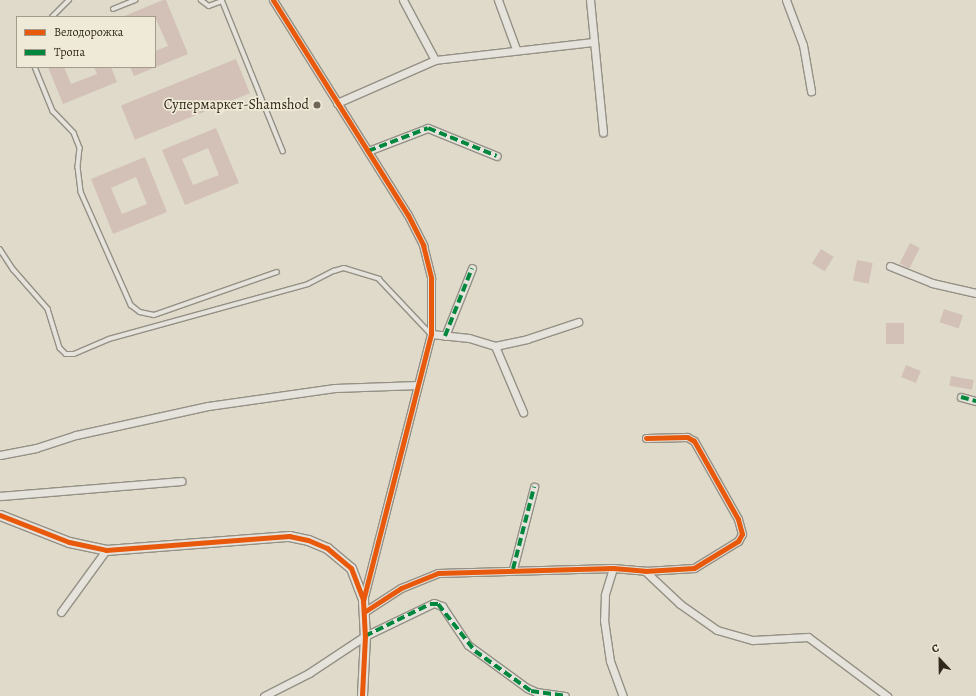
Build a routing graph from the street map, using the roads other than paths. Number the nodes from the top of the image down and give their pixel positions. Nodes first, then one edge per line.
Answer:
1 (70, 0) edge
2 (135, 0) edge
3 (201, 0) edge
4 (222, 0) edge
5 (273, 0) edge
6 (403, 0) edge
7 (498, 0) edge
8 (590, 0) edge
9 (786, 0) edge
10 (113, 9) dead end
11 (53, 16) edge
12 (594, 42) junction
13 (516, 49) junction
14 (435, 60) junction
15 (35, 68) edge
16 (811, 91) dead end
17 (337, 103) junction
18 (602, 132) dead end
19 (283, 151) dead end
20 (368, 151) junction
21 (497, 156) dead end
22 (0, 249) edge
23 (890, 266) dead end
24 (472, 268) dead end
25 (277, 272) dead end
26 (976, 293) edge
27 (578, 322) dead end
28 (431, 334) junction
29 (445, 336) junction
30 (495, 346) junction
31 (418, 385) junction
32 (961, 397) dead end
33 (976, 401) edge
34 (524, 412) dead end
35 (646, 438) dead end
36 (0, 455) edge
37 (181, 481) dead end
38 (534, 488) dead end
39 (0, 496) edge
40 (0, 515) edge
41 (106, 550) junction
42 (613, 568) junction
43 (513, 569) junction
44 (645, 571) junction
45 (363, 600) junction
46 (61, 612) dead end
47 (364, 612) junction
48 (365, 636) junction
49 (275, 694) edge
50 (264, 696) edge
51 (362, 696) edge
52 (565, 696) edge
53 (623, 696) edge
54 (887, 696) edge

1 - 11 lane
2 - 10 lane
3 - 4 lane
4 - 19 lane
5 - 17 street
6 - 14 street
7 - 13 street
8 - 12 street
9 - 16 street
12 - 13 street
12 - 18 street
13 - 14 street
14 - 17 street
15 - 25 lane
17 - 20 street
20 - 21 street
20 - 28 street
22 - 28 lane
23 - 26 street
24 - 29 street
27 - 30 street
28 - 29 street
28 - 31 street
29 - 30 street
30 - 34 street
31 - 36 street
31 - 45 street
32 - 33 street
35 - 44 street
37 - 39 street
38 - 43 street
40 - 41 street
41 - 45 street
41 - 46 street
42 - 43 street
42 - 44 street
42 - 53 street
43 - 47 street
44 - 54 street
45 - 47 street
47 - 48 street
48 - 49 street
48 - 51 street
48 - 52 street
49 - 50 street

